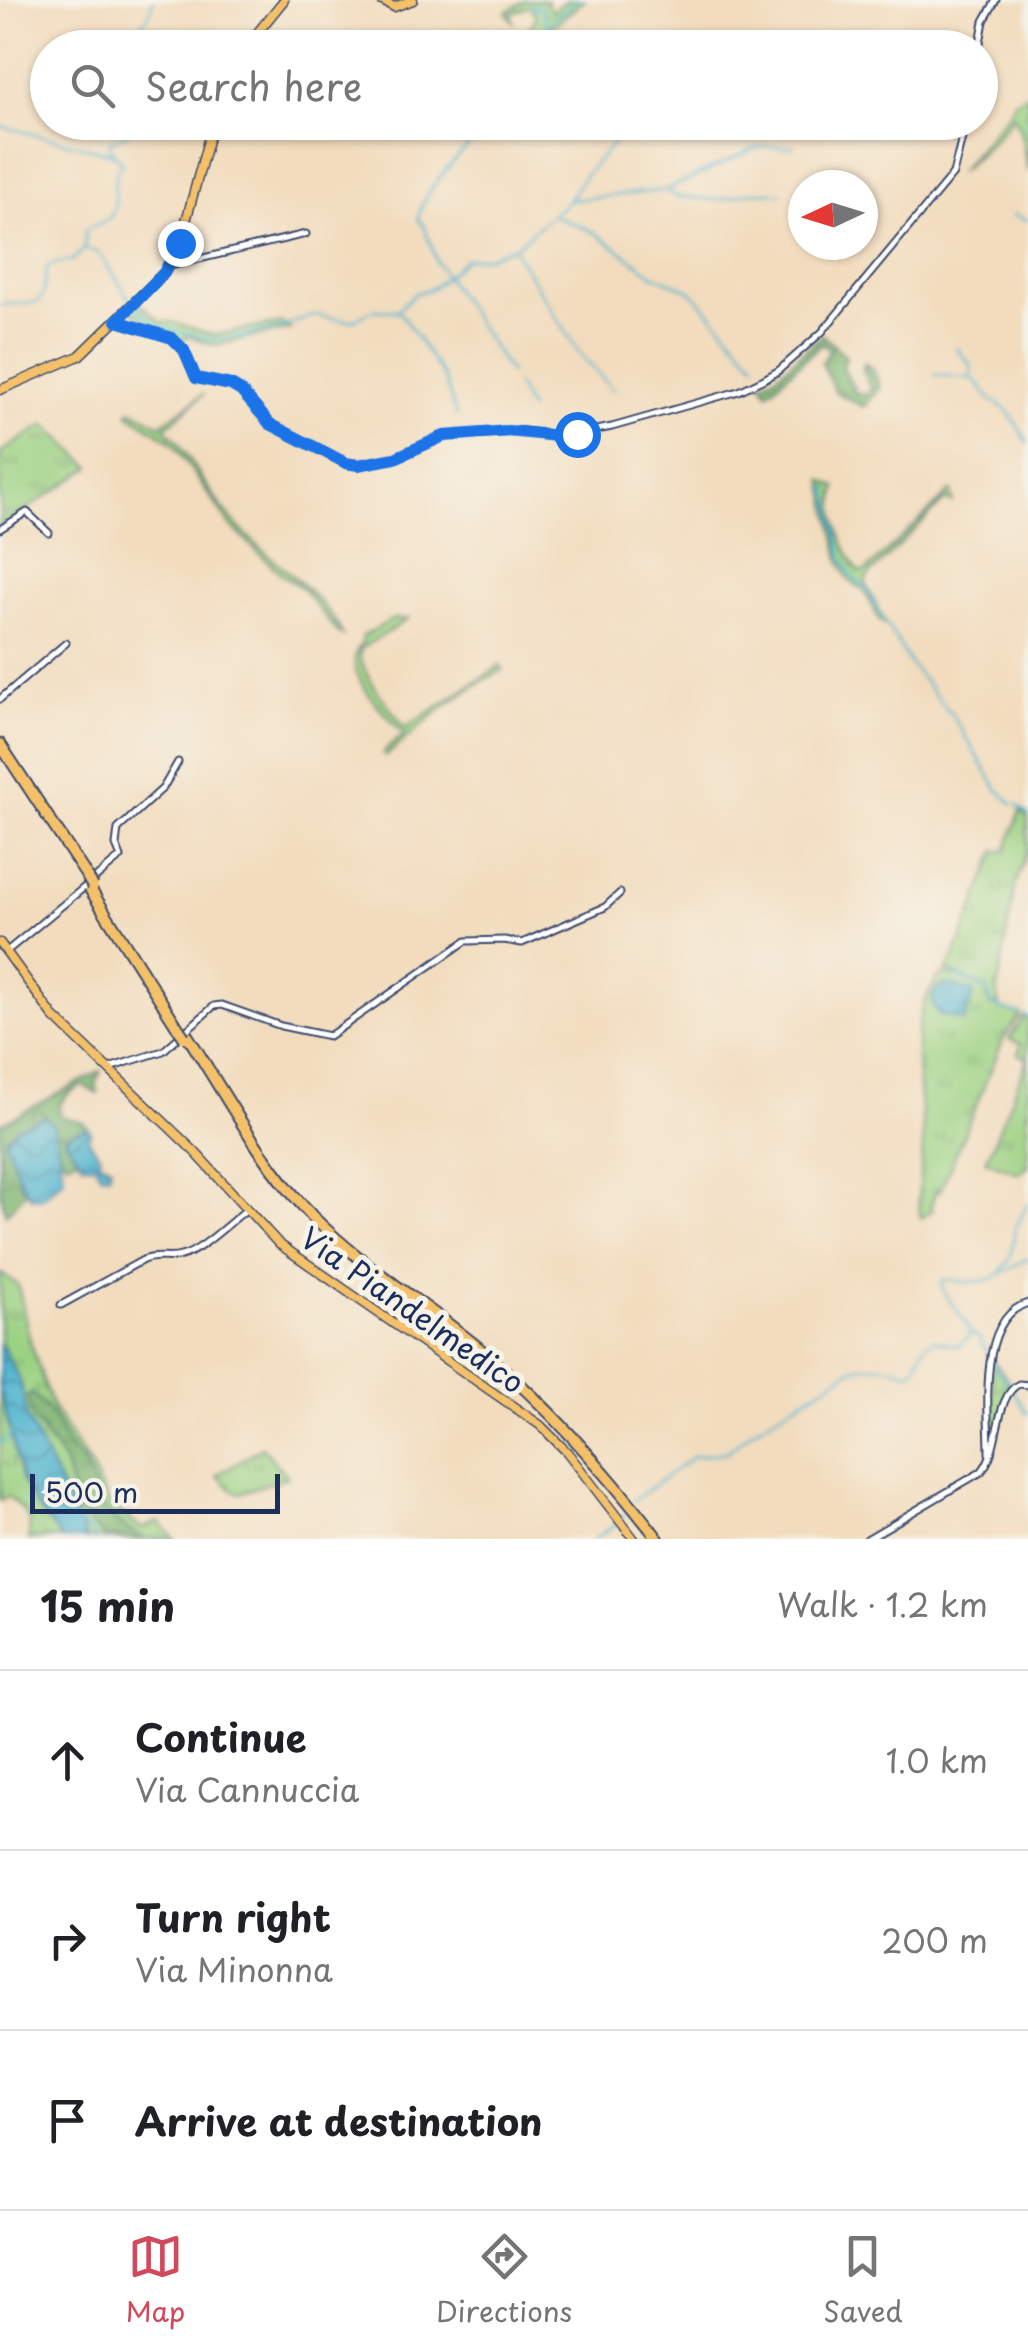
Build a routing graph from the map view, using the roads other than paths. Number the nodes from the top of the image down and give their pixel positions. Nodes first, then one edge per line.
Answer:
1 (284, 0) edge
2 (380, 0) edge
3 (413, 0) edge
4 (996, 0) edge
5 (260, 30) edge
6 (982, 30) edge
7 (209, 140) edge
8 (962, 140) edge
9 (306, 234) dead end
10 (169, 266) junction
11 (117, 321) junction
12 (0, 390) edge
13 (0, 529) edge
14 (49, 533) dead end
15 (66, 643) dead end
16 (0, 698) edge
17 (0, 744) edge
18 (0, 752) edge
19 (178, 762) dead end
20 (89, 884) junction
21 (620, 893) dead end
22 (0, 943) edge
23 (7, 951) junction
24 (109, 1068) junction
25 (246, 1210) junction
26 (1028, 1303) edge
27 (61, 1305) dead end
28 (1028, 1385) edge
29 (990, 1460) junction
30 (634, 1539) edge
31 (656, 1539) edge
32 (867, 1539) edge

1 - 5 main road
2 - 3 main road
4 - 6 street
7 - 10 main road
8 - 11 street
9 - 10 street
10 - 11 main road
11 - 12 main road
13 - 14 street
15 - 16 street
17 - 20 highway
18 - 20 highway
19 - 23 street
20 - 31 highway
21 - 24 street
22 - 23 main road, Via Piandelmedico
23 - 24 main road, Via Piandelmedico
24 - 25 main road, Via Piandelmedico
25 - 27 street
25 - 30 main road, Via Piandelmedico
26 - 29 street
28 - 29 street
29 - 32 street

